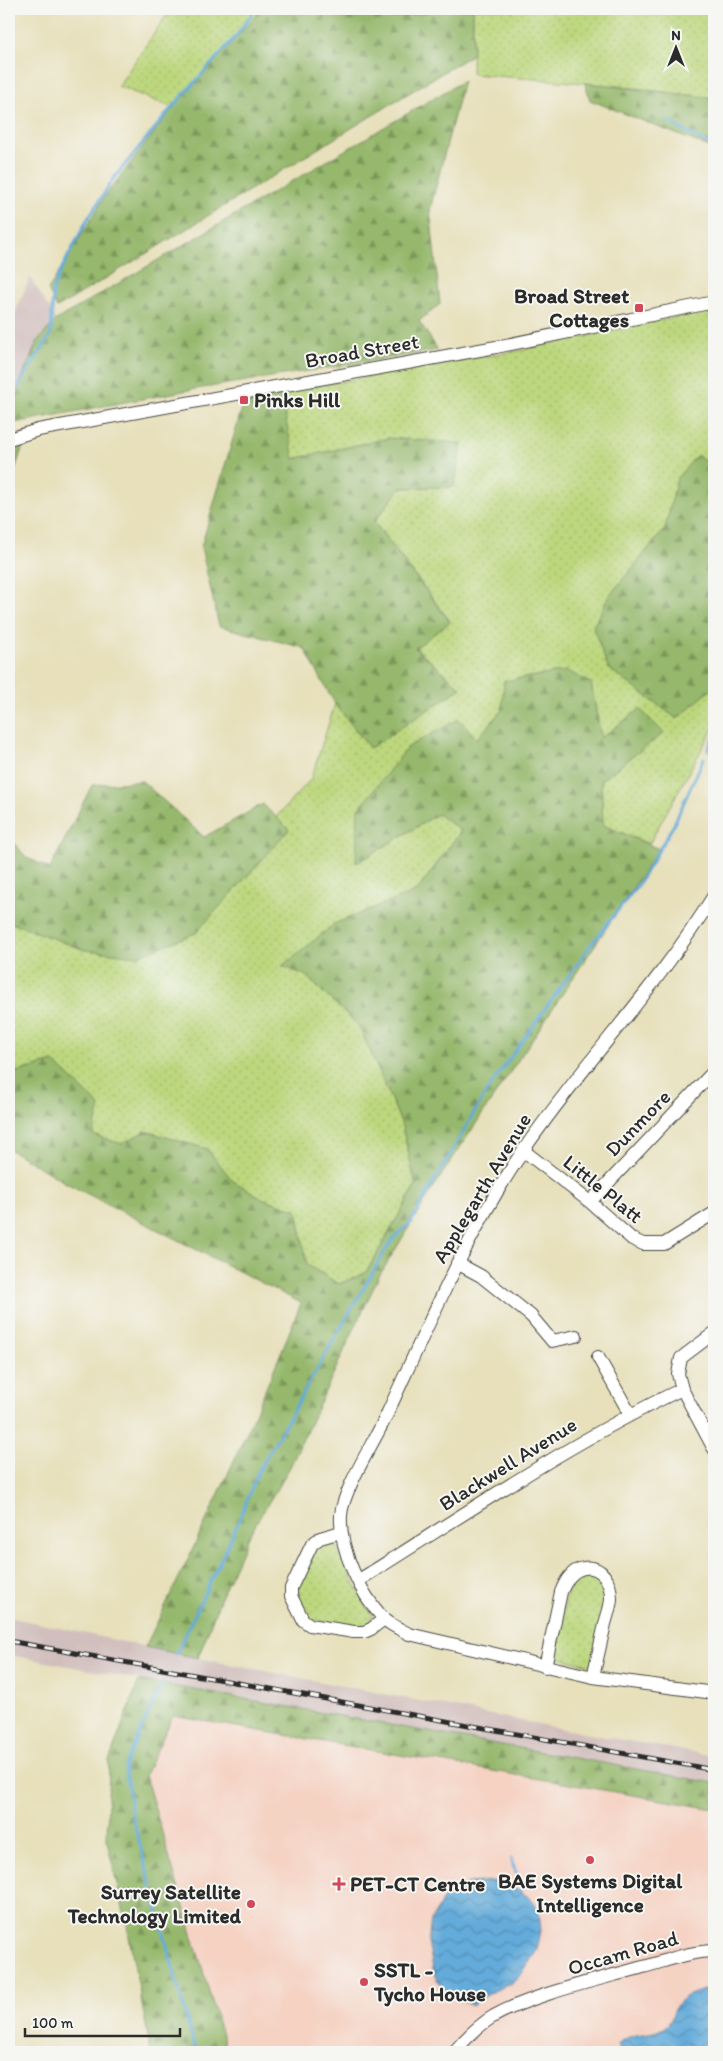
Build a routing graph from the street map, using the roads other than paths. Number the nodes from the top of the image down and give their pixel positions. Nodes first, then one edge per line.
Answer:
1 (714, 302) edge
2 (13, 438) edge
3 (714, 895) edge
4 (714, 1071) edge
5 (524, 1151) junction
6 (590, 1202) junction
7 (714, 1213) edge
8 (457, 1263) junction
9 (714, 1333) edge
10 (576, 1336) dead end
11 (552, 1341) junction
12 (545, 1353) dead end
13 (598, 1357) dead end
14 (682, 1389) junction
15 (630, 1414) junction
16 (714, 1449) edge
17 (341, 1532) junction
18 (359, 1580) junction
19 (384, 1619) junction
20 (546, 1667) junction
21 (593, 1677) junction
22 (714, 1693) edge
23 (714, 1951) edge
24 (454, 2052) edge

1 - 2 street, Broad Street
3 - 5 street, Applegarth Avenue
4 - 6 street, Dunmore
5 - 6 street, Little Platt
5 - 8 street, Applegarth Avenue
6 - 7 street, Little Platt
8 - 11 street
8 - 17 street, Applegarth Avenue
9 - 14 street
10 - 11 street
11 - 12 street
13 - 15 street
14 - 15 street, Blackwell Avenue
14 - 16 street
15 - 18 street, Blackwell Avenue
17 - 18 street, Applegarth Avenue
17 - 19 street
18 - 19 street, Applegarth Avenue
19 - 20 street, Applegarth Avenue
20 - 21 street, Applegarth Avenue
20 - 21 street
21 - 22 street, Applegarth Avenue
23 - 24 street, Occam Road

